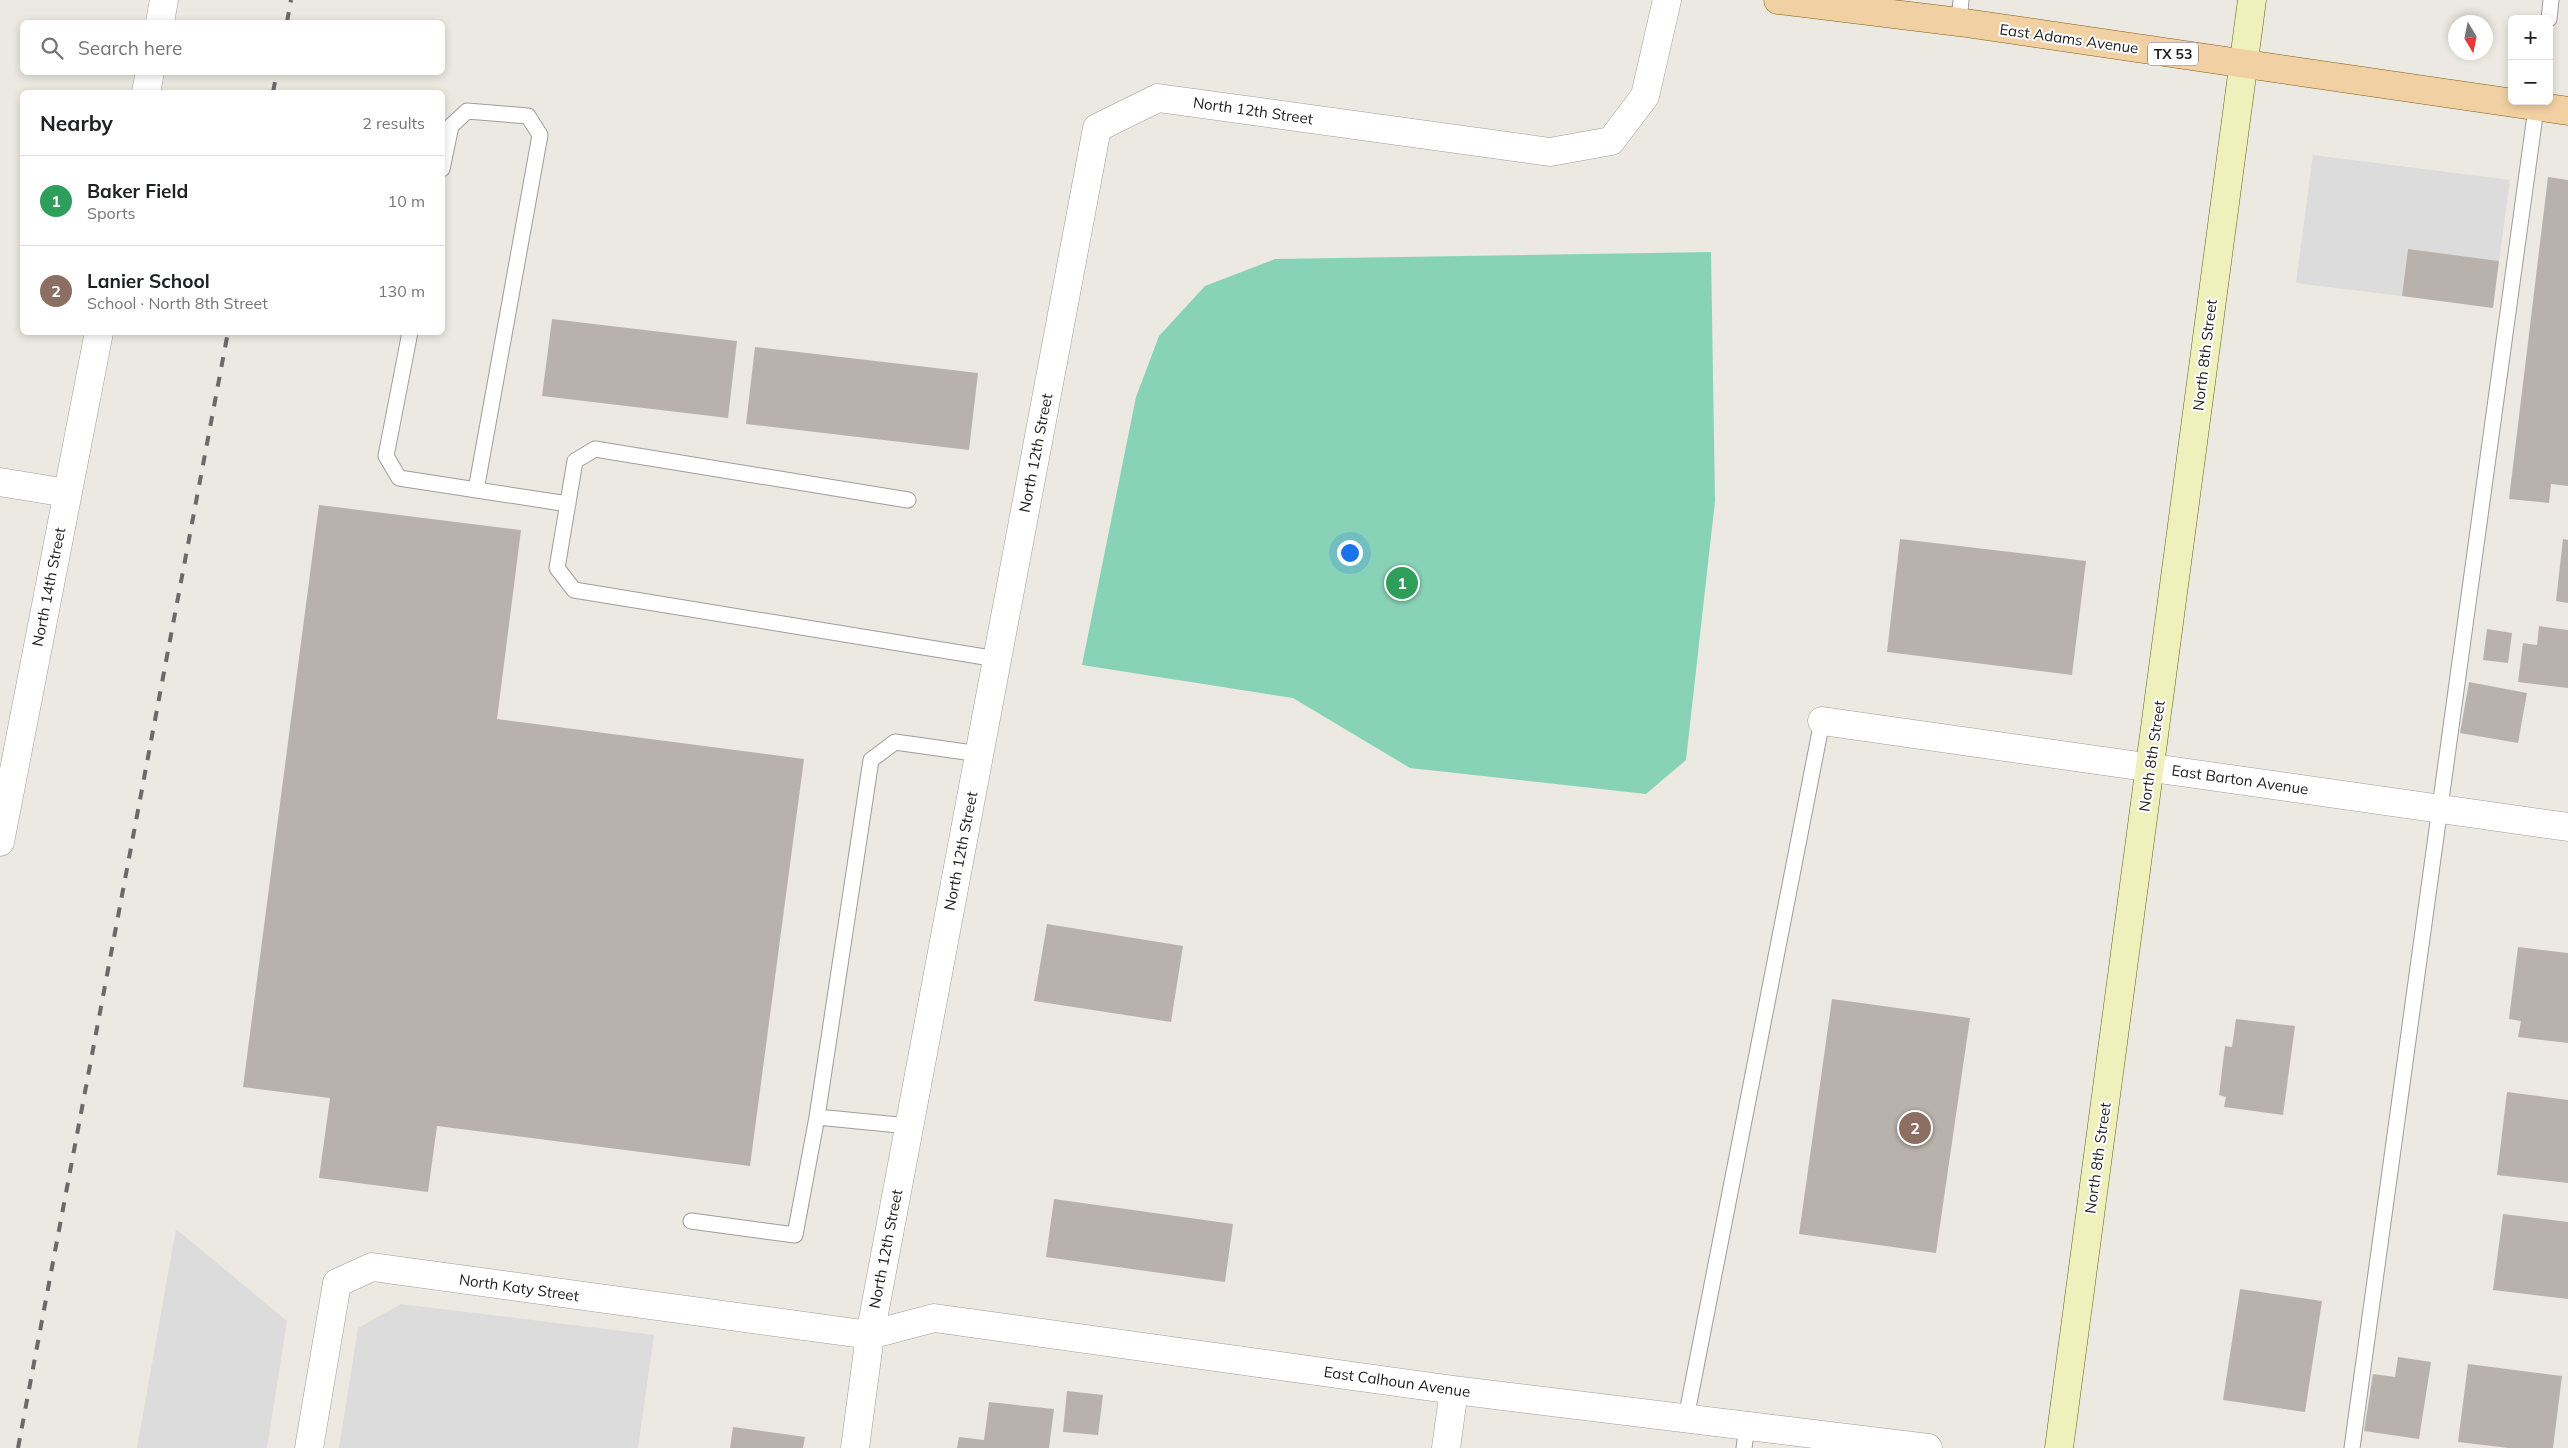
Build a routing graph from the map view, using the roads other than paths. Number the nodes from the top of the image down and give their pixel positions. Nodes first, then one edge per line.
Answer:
1 (164, 0) edge
2 (1667, 0) edge
3 (1778, 0) edge
4 (2252, 0) edge
5 (2551, 0) edge
6 (1960, 11) edge
7 (2549, 15) edge
8 (160, 20) edge
9 (2243, 64) junction
10 (149, 75) edge
11 (146, 90) edge
12 (2508, 100) edge
13 (2537, 105) edge
14 (2541, 105) edge
15 (2568, 111) edge
16 (445, 155) edge
17 (98, 335) edge
18 (409, 335) edge
19 (0, 482) edge
20 (476, 490) junction
21 (67, 493) junction
22 (908, 500) dead end
23 (568, 504) junction
24 (997, 659) junction
25 (1822, 721) joint
26 (980, 754) junction
27 (2151, 768) junction
28 (2440, 808) junction
29 (2568, 827) edge
30 (0, 842) edge
31 (817, 1117) junction
32 (909, 1126) junction
33 (691, 1221) dead end
34 (870, 1335) junction
35 (1454, 1390) junction
36 (1686, 1418) junction
37 (1745, 1437) edge
38 (309, 1448) edge
39 (854, 1448) edge
40 (1446, 1448) edge
41 (1928, 1448) edge
42 (2059, 1448) edge
43 (2352, 1448) edge

1 - 8 street
2 - 24 street, North 12th Street
3 - 6 main road, East Adams Avenue / TX 53
4 - 9 street, North 8th Street
5 - 7 lane
6 - 9 main road, East Adams Avenue / TX 53
9 - 12 main road, East Adams Avenue / TX 53
9 - 27 street, North 8th Street
10 - 11 street
13 - 28 lane
14 - 15 main road, East Adams Avenue / TX 53
16 - 20 lane
17 - 21 street, North 14th Street
18 - 20 lane
19 - 21 street
20 - 23 lane
21 - 30 street, North 14th Street
22 - 23 lane
23 - 24 lane
24 - 26 street, North 12th Street
25 - 27 street, East Barton Avenue
25 - 36 lane
26 - 31 lane
26 - 32 street, North 12th Street
27 - 28 street, East Barton Avenue
27 - 42 street, North 8th Street
28 - 29 street, East Barton Avenue
28 - 43 lane
31 - 32 lane
31 - 33 lane
32 - 34 street, North 12th Street
34 - 35 street, East Calhoun Avenue
34 - 38 street, North Katy Street
34 - 39 street, North 12th Street
35 - 36 street, East Calhoun Avenue
35 - 40 street
36 - 37 street, East Calhoun Avenue
37 - 41 street, East Calhoun Avenue

